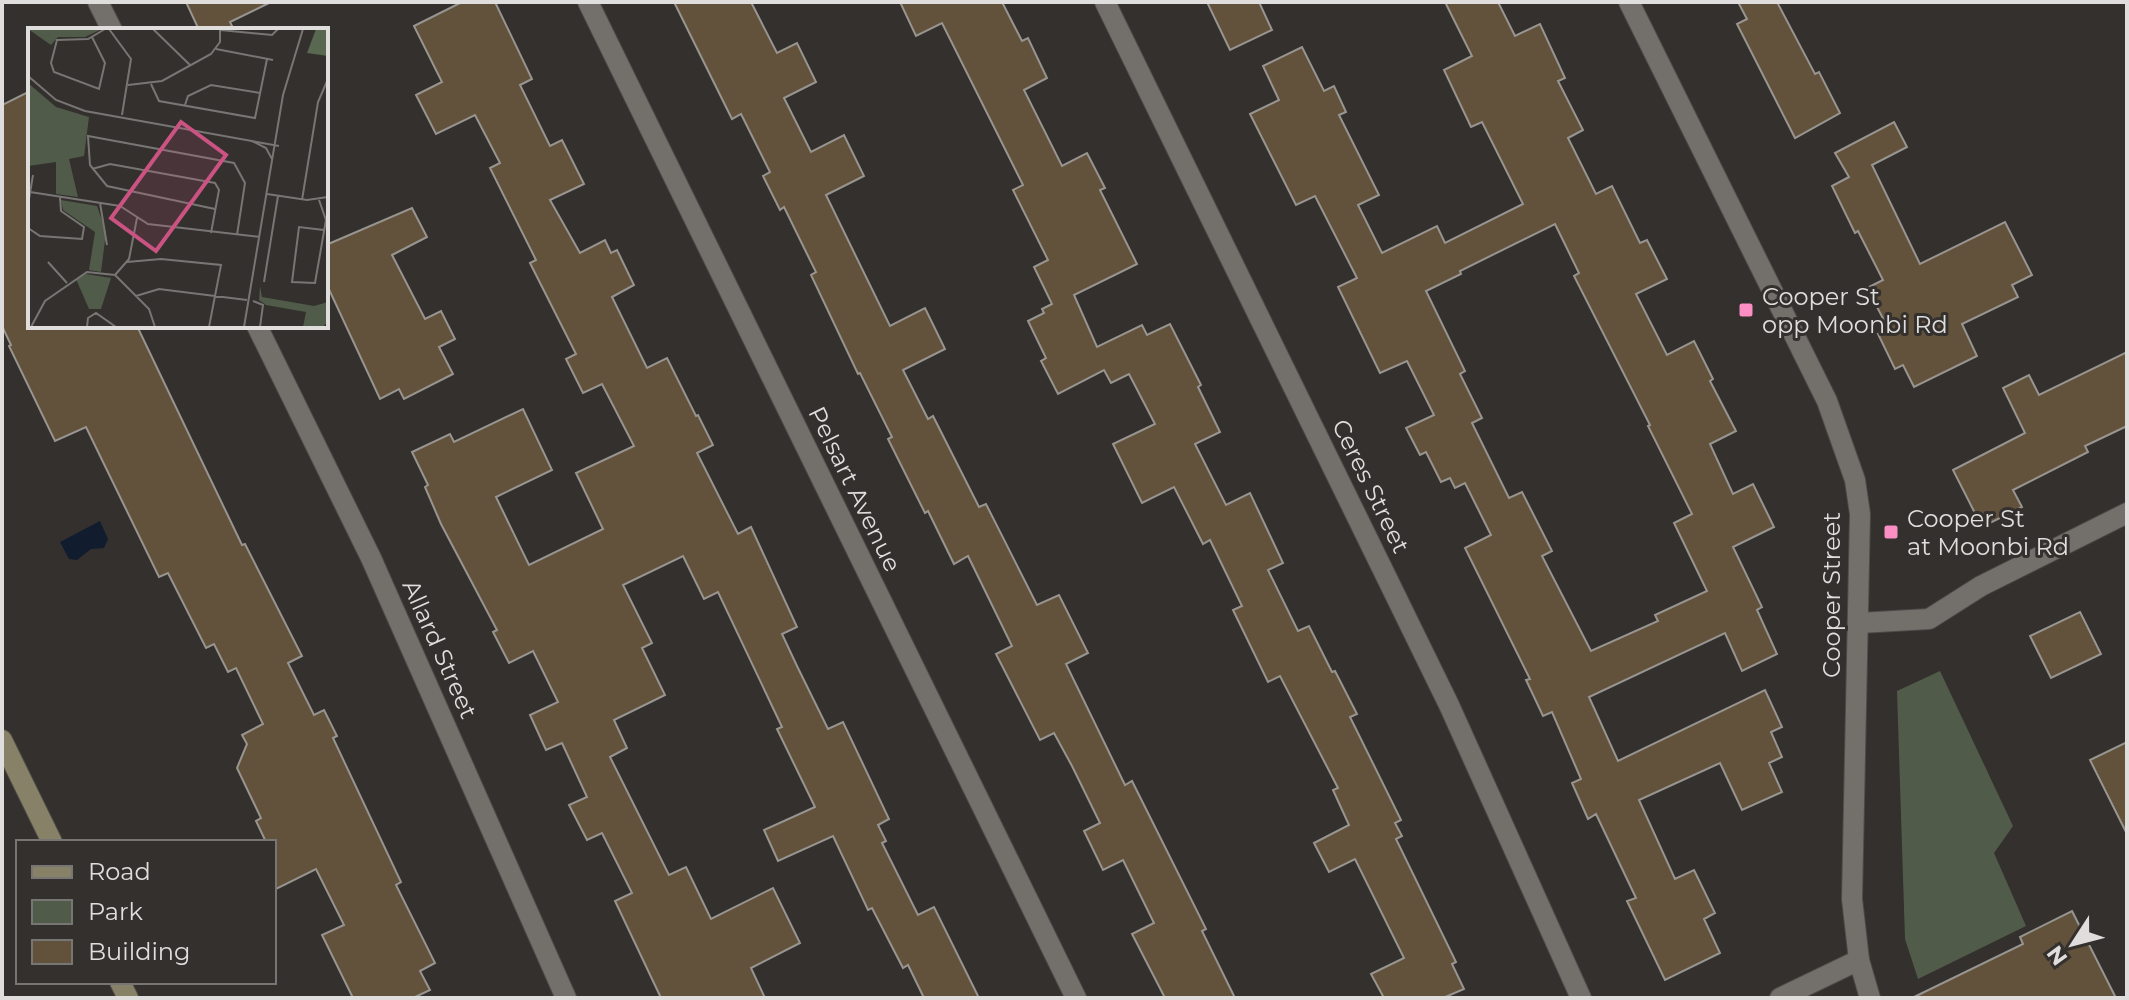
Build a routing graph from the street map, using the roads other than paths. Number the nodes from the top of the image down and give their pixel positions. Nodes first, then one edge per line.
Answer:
1 (98, 2) edge
2 (588, 2) edge
3 (1105, 2) edge
4 (1629, 2) edge
5 (111, 28) edge
6 (258, 328) edge
7 (2127, 513) edge
8 (1859, 623) junction
9 (2, 740) edge
10 (51, 840) edge
11 (1859, 960) junction
12 (566, 998) edge
13 (1076, 998) edge
14 (1581, 998) edge
15 (1780, 998) edge
16 (1870, 998) edge

1 - 5 street
2 - 13 street, Pelsart Avenue
3 - 14 street, Ceres Street
4 - 8 street, Cooper Street
6 - 12 street, Allard Street
7 - 8 street
8 - 11 street, Cooper Street
9 - 10 main road
11 - 15 street
11 - 16 street, Cooper Street

